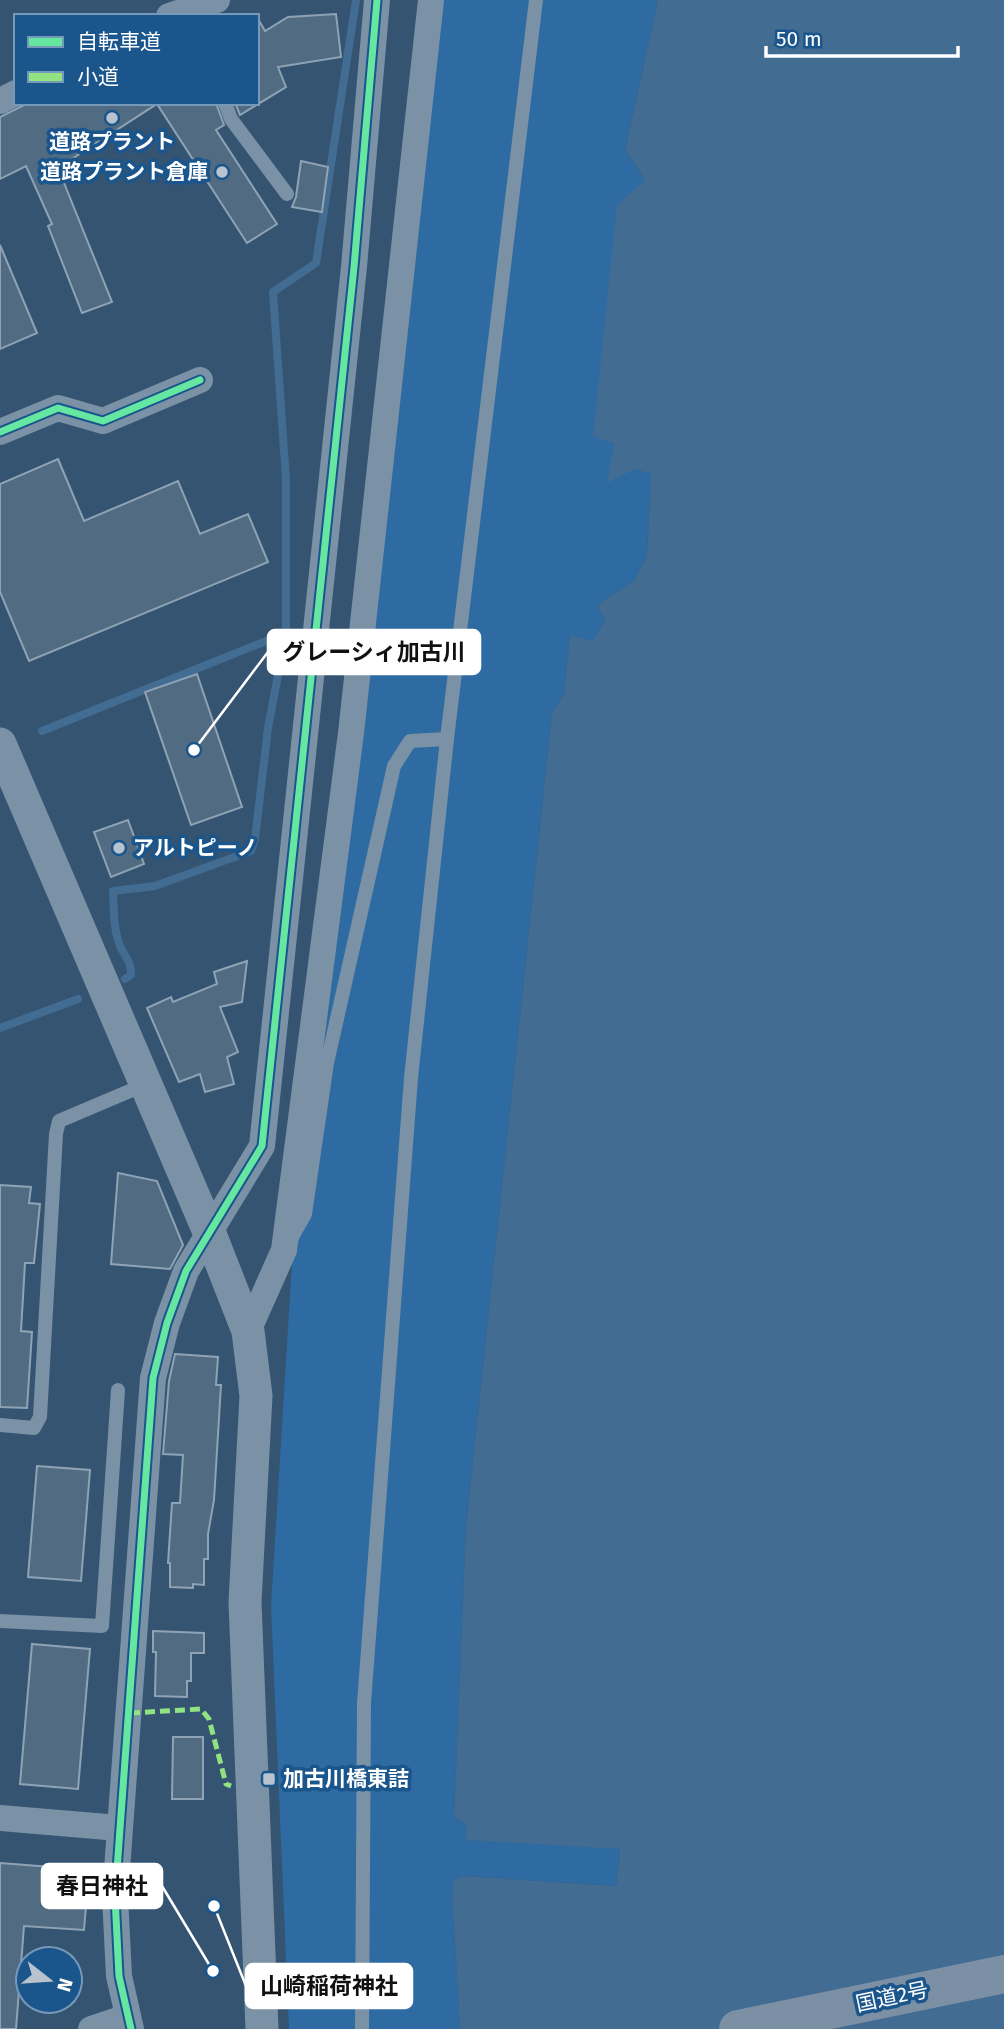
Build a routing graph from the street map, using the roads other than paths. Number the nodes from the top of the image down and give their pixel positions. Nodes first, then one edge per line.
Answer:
1 (157, 0) edge
2 (217, 0) edge
3 (377, 0) edge
4 (431, 0) edge
5 (536, 0) edge
6 (177, 14) edge
7 (226, 105) edge
8 (287, 194) dead end
9 (200, 380) dead end
10 (0, 432) edge
11 (447, 738) junction
12 (0, 744) edge
13 (144, 1084) junction
14 (210, 1234) junction
15 (284, 1250) junction
16 (248, 1331) junction
17 (118, 1390) dead end
18 (0, 1425) edge
19 (0, 1620) edge
20 (0, 1818) edge
21 (119, 1828) junction
22 (1004, 1974) edge
23 (129, 2023) edge
24 (91, 2029) edge
25 (262, 2029) edge
26 (362, 2029) edge
27 (738, 2029) edge

1 - 6 street
2 - 6 street
3 - 14 street
4 - 15 street
5 - 11 lane
7 - 8 lane
9 - 10 street
11 - 15 lane
11 - 26 lane
12 - 13 street
13 - 14 street
13 - 18 lane
14 - 16 street
14 - 21 street
15 - 16 street
16 - 25 street
17 - 19 lane
20 - 21 street
21 - 23 street
22 - 27 highway, 国道2号
23 - 24 street

